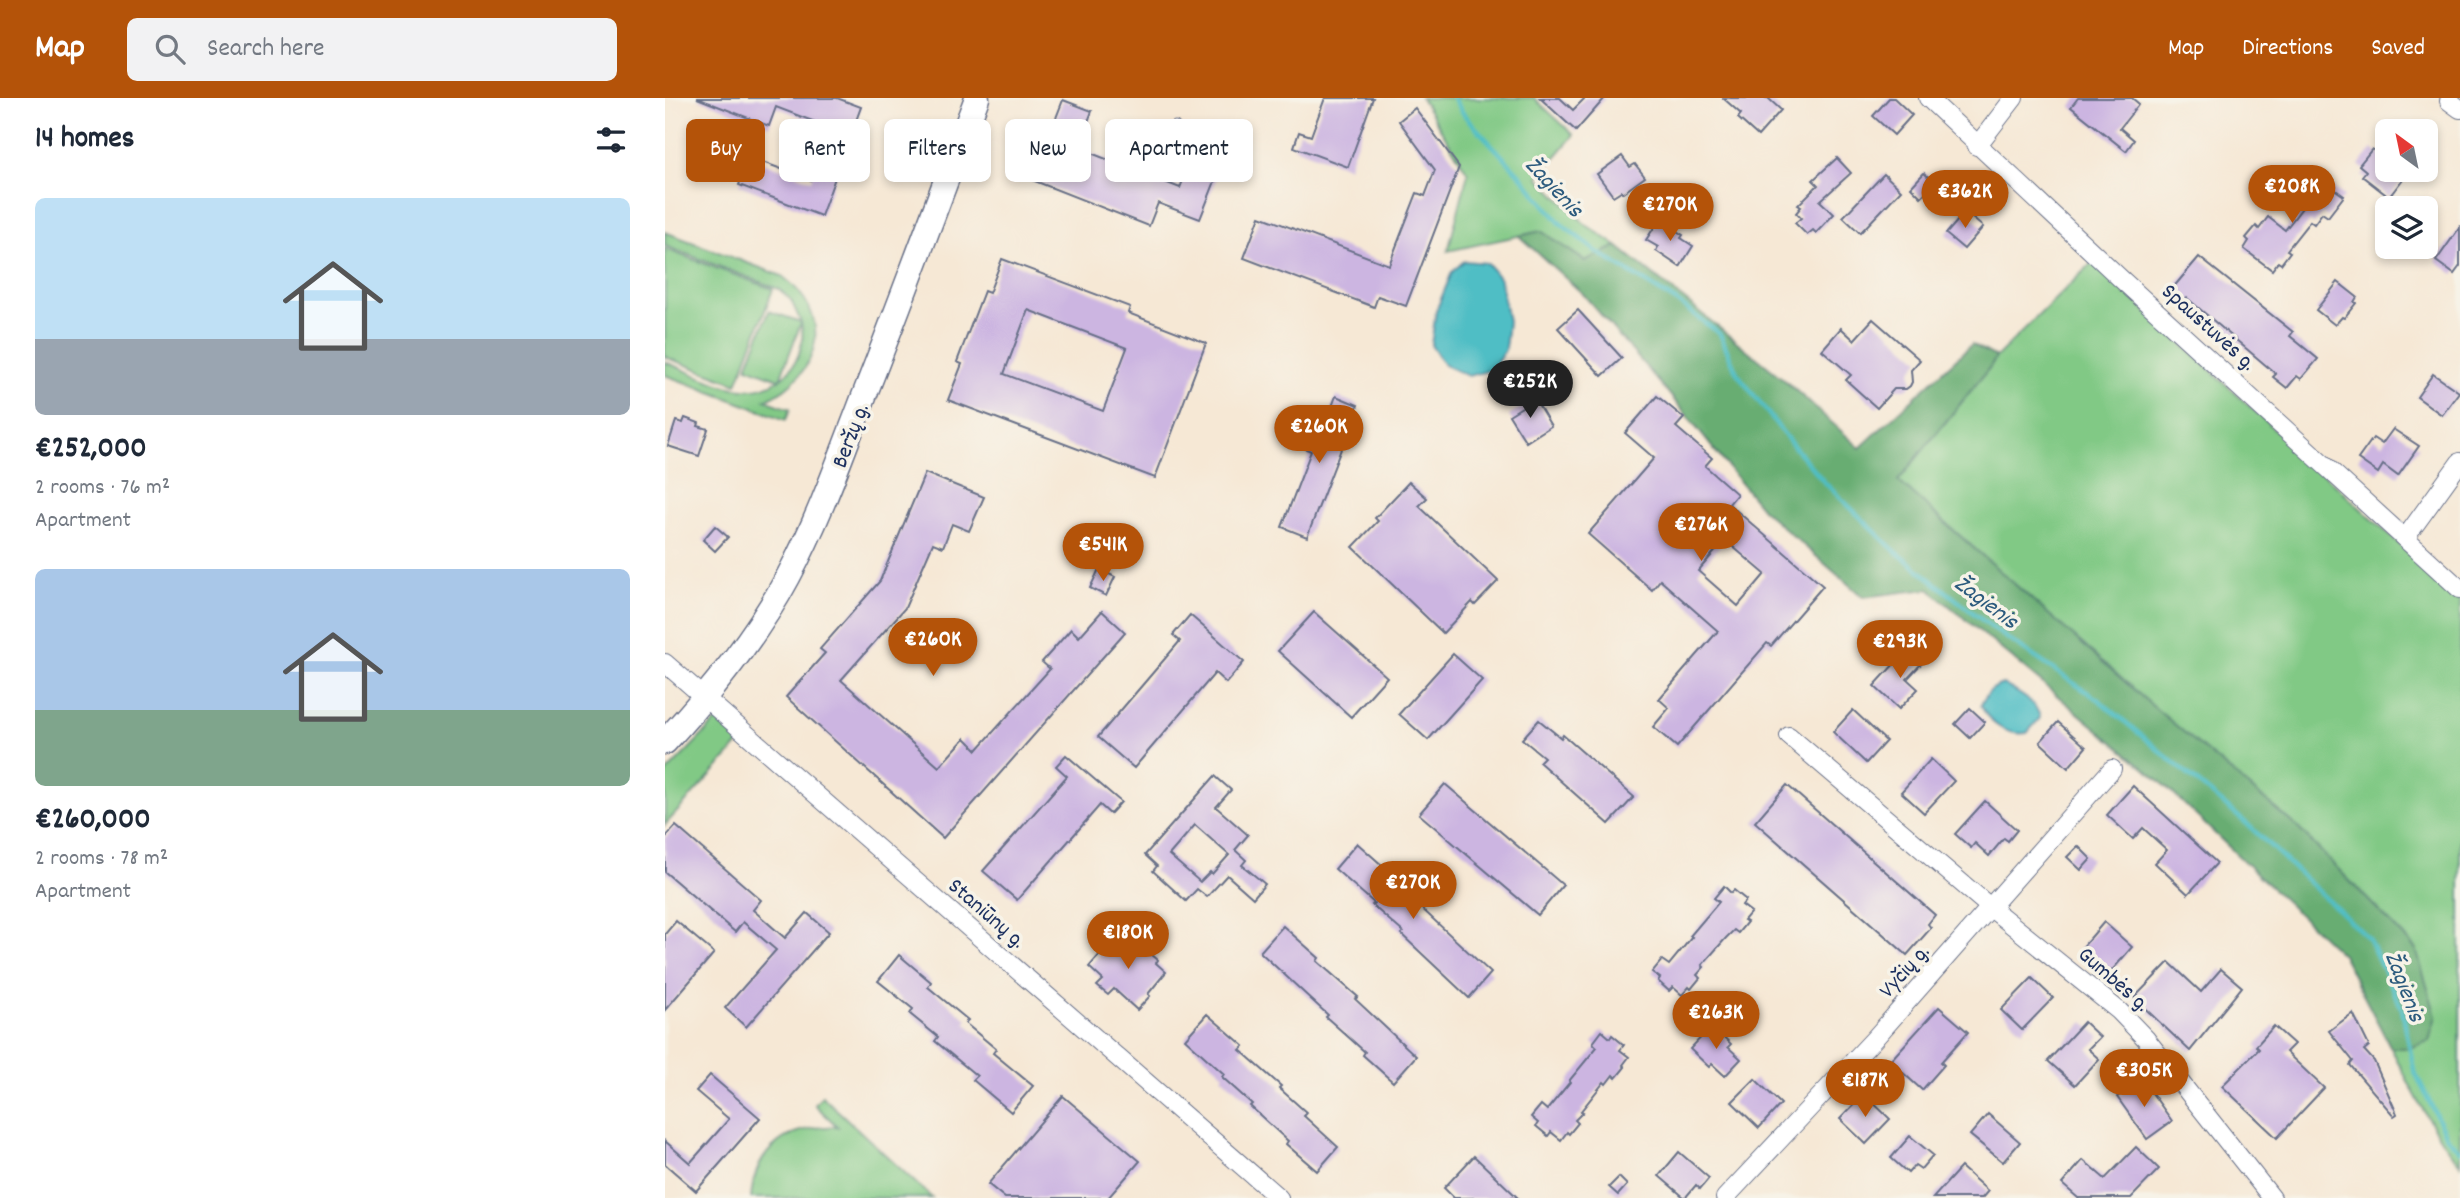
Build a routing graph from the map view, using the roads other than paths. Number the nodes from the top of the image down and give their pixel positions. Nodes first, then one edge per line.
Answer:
1 (977, 98) edge
2 (1928, 98) edge
3 (2014, 98) edge
4 (1977, 146) junction
5 (2460, 462) edge
6 (2406, 537) junction
7 (2460, 589) edge
8 (665, 663) edge
9 (704, 697) junction
10 (1789, 736) dead end
11 (665, 742) edge
12 (2112, 769) dead end
13 (1991, 908) junction
14 (1279, 1198) edge
15 (1725, 1198) edge
16 (2272, 1198) edge

1 - 9 main road, Beržų g.
2 - 4 street, Spaustuvės g.
3 - 4 street
4 - 6 street, Spaustuvės g.
5 - 6 street
6 - 7 street, Spaustuvės g.
8 - 9 street, Staniūnų g.
9 - 11 main road, Beržų g.
9 - 14 street, Staniūnų g.
10 - 13 street, Gumbės g.
12 - 13 street, Vyčių g.
13 - 15 street, Vyčių g.
13 - 16 street, Gumbės g.

